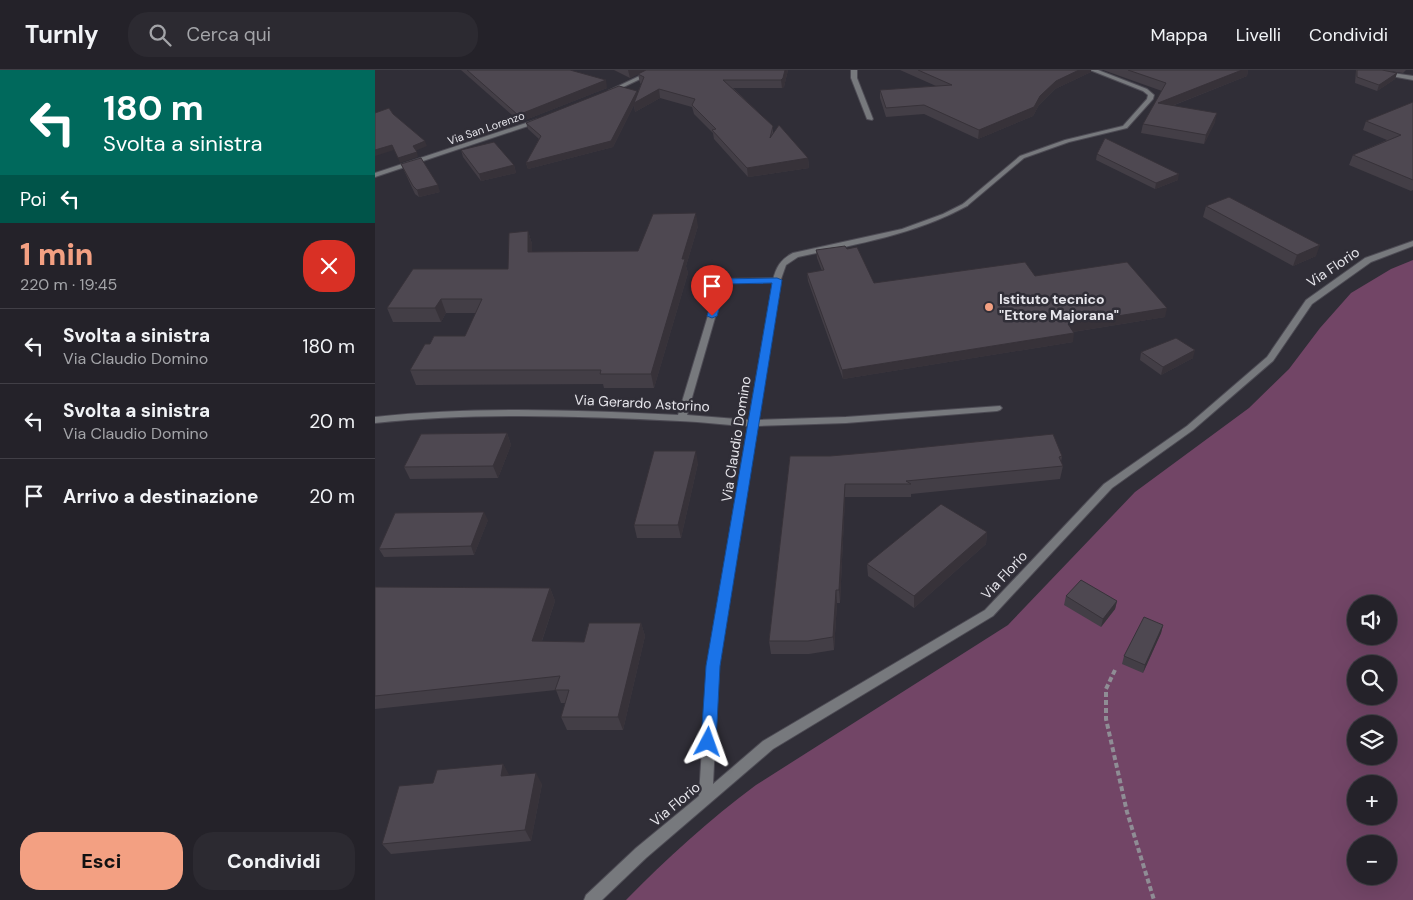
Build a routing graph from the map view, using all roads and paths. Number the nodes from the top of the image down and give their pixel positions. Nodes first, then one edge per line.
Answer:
1 (656, 70) edge
2 (854, 70) edge
3 (1097, 70) edge
4 (1361, 70) edge
5 (1413, 78) edge
6 (602, 96) edge
7 (870, 119) dead end
8 (541, 120) edge
9 (375, 175) edge
10 (1413, 243) edge
11 (777, 280) junction
12 (997, 408) dead end
13 (682, 418) junction
14 (375, 420) edge
15 (754, 423) junction
16 (1115, 670) dead end
17 (705, 799) junction
18 (591, 900) edge
19 (1154, 900) edge

1 - 6 street
2 - 7 street
3 - 11 street, Via Claudio Domino
4 - 5 street
8 - 9 street, Via San Lorenzo
10 - 17 street, Via Florio
11 - 13 street
11 - 15 street, Via Claudio Domino
12 - 15 street, Via Gerardo Astorino
13 - 14 street, Via Gerardo Astorino
13 - 15 street, Via Gerardo Astorino
15 - 17 street, Via Claudio Domino
16 - 19 path
17 - 18 street, Via Florio

